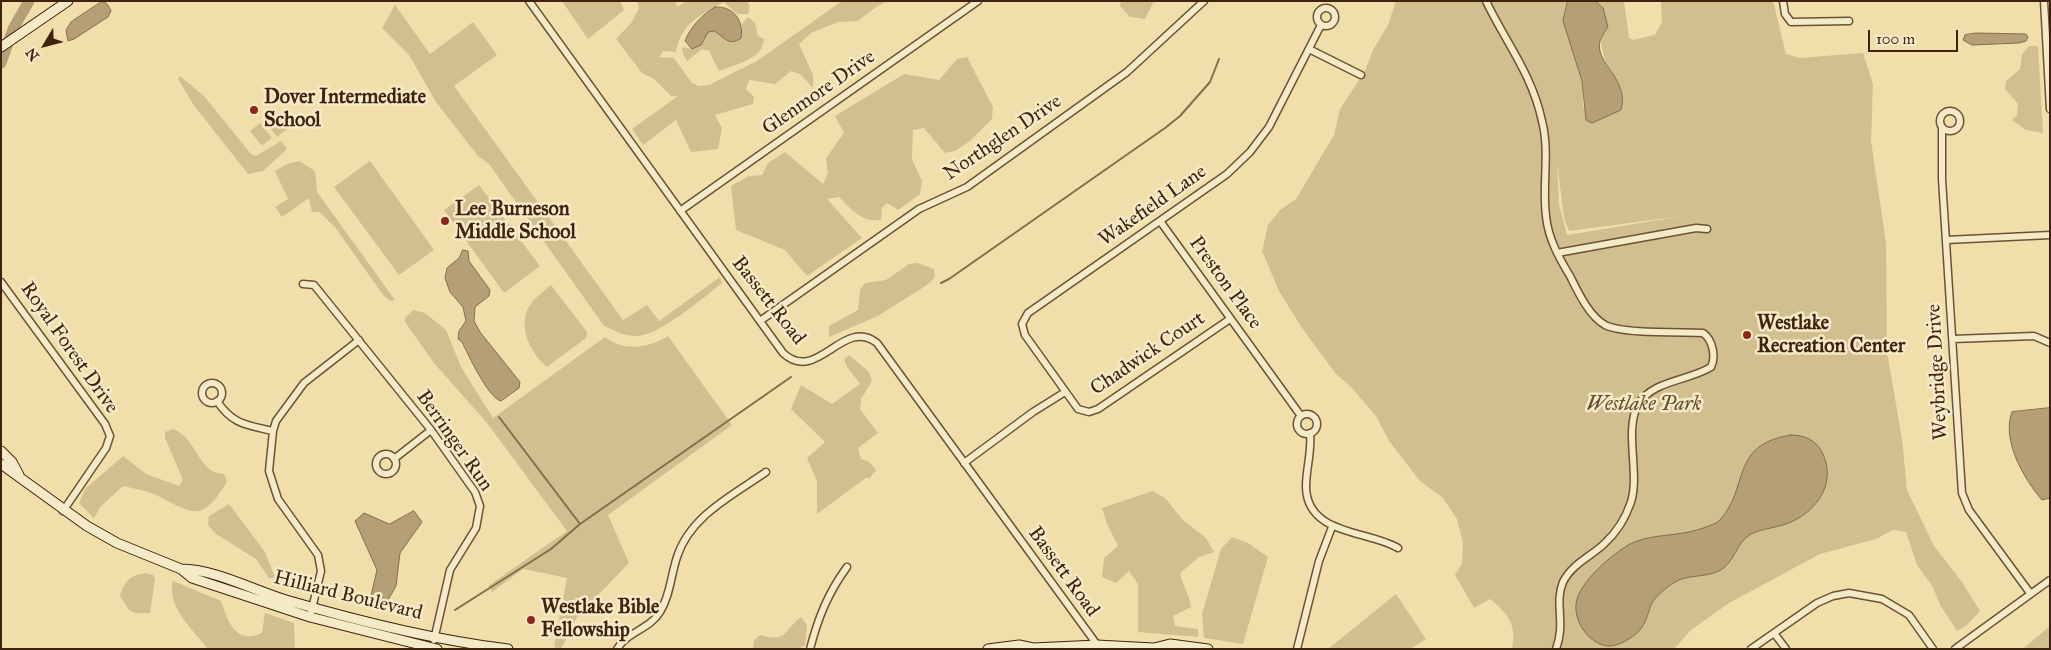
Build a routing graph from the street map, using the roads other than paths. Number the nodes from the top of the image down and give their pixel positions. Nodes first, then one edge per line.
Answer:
1 (68, 1) edge
2 (530, 1) edge
3 (978, 1) edge
4 (1204, 1) edge
5 (1486, 1) edge
6 (1783, 1) edge
7 (2044, 1) edge
8 (1849, 21) dead end
9 (1321, 25) dead end
10 (1, 47) edge
11 (1309, 49) junction
12 (1361, 75) dead end
13 (2050, 109) edge
14 (1942, 127) dead end
15 (680, 210) junction
16 (1160, 220) junction
17 (1707, 229) dead end
18 (2050, 235) edge
19 (1946, 240) junction
20 (1557, 254) junction
21 (1, 282) edge
22 (303, 284) dead end
23 (1230, 319) junction
24 (760, 321) junction
25 (1953, 339) junction
26 (359, 340) junction
27 (2050, 343) edge
28 (1065, 392) junction
29 (217, 401) dead end
30 (1301, 416) junction
31 (431, 430) junction
32 (273, 432) junction
33 (1310, 433) junction
34 (1, 451) edge
35 (394, 459) dead end
36 (964, 463) junction
37 (1, 464) edge
38 (766, 472) dead end
39 (19, 476) junction
40 (63, 511) junction
41 (1332, 527) junction
42 (1398, 548) dead end
43 (847, 567) dead end
44 (181, 569) junction
45 (2050, 580) edge
46 (2030, 593) junction
47 (312, 607) junction
48 (310, 617) junction
49 (1774, 633) junction
50 (435, 636) junction
51 (1098, 647) edge
52 (434, 648) edge
53 (1032, 648) edge
54 (1155, 648) edge
55 (508, 649) edge
56 (617, 649) edge
57 (810, 649) edge
58 (988, 649) edge
59 (1208, 649) edge
60 (1297, 649) edge
61 (1556, 649) edge
62 (1752, 649) edge
63 (1786, 649) edge
64 (1933, 649) edge
65 (1955, 649) edge

1 - 10 main road
2 - 15 street, Bassett Road
3 - 15 street, Glenmore Drive
4 - 24 street, Northglen Drive
5 - 20 street
6 - 8 street
7 - 13 street
9 - 11 street, Wakefield Lane
11 - 12 street
11 - 16 street, Wakefield Lane
14 - 19 street, Weybridge Drive
15 - 24 street, Bassett Road
16 - 23 street, Preston Place
16 - 28 street, Wakefield Lane
17 - 20 street
18 - 19 street
19 - 25 street, Weybridge Drive
20 - 61 street
21 - 40 street, Royal Forest Drive
22 - 26 street, Berringer Run
23 - 28 street, Chadwick Court
23 - 30 street, Preston Place
24 - 36 street, Bassett Road
25 - 27 street
25 - 46 street, Weybridge Drive
26 - 31 street, Berringer Run
26 - 32 street
28 - 36 street, Chadwick Court
29 - 32 street
30 - 33 street
30 - 33 street
31 - 35 street
31 - 50 street, Berringer Run
32 - 47 street
33 - 41 street
34 - 39 main road, Hilliard Boulevard
36 - 51 street, Bassett Road
37 - 39 main road, Hilliard Boulevard
38 - 56 street
39 - 40 main road, Hilliard Boulevard
40 - 44 main road, Hilliard Boulevard
41 - 42 street
41 - 60 street
43 - 57 street
44 - 47 main road, Hilliard Boulevard
44 - 48 main road, Hilliard Boulevard
45 - 46 street
46 - 65 street
47 - 48 street
47 - 50 main road, Hilliard Boulevard
48 - 52 main road, Hilliard Boulevard
49 - 62 street
49 - 63 street
49 - 64 street
50 - 52 street, Berringer Run
50 - 55 main road, Hilliard Boulevard
51 - 53 main road
51 - 54 main road
53 - 58 main road
54 - 59 main road

